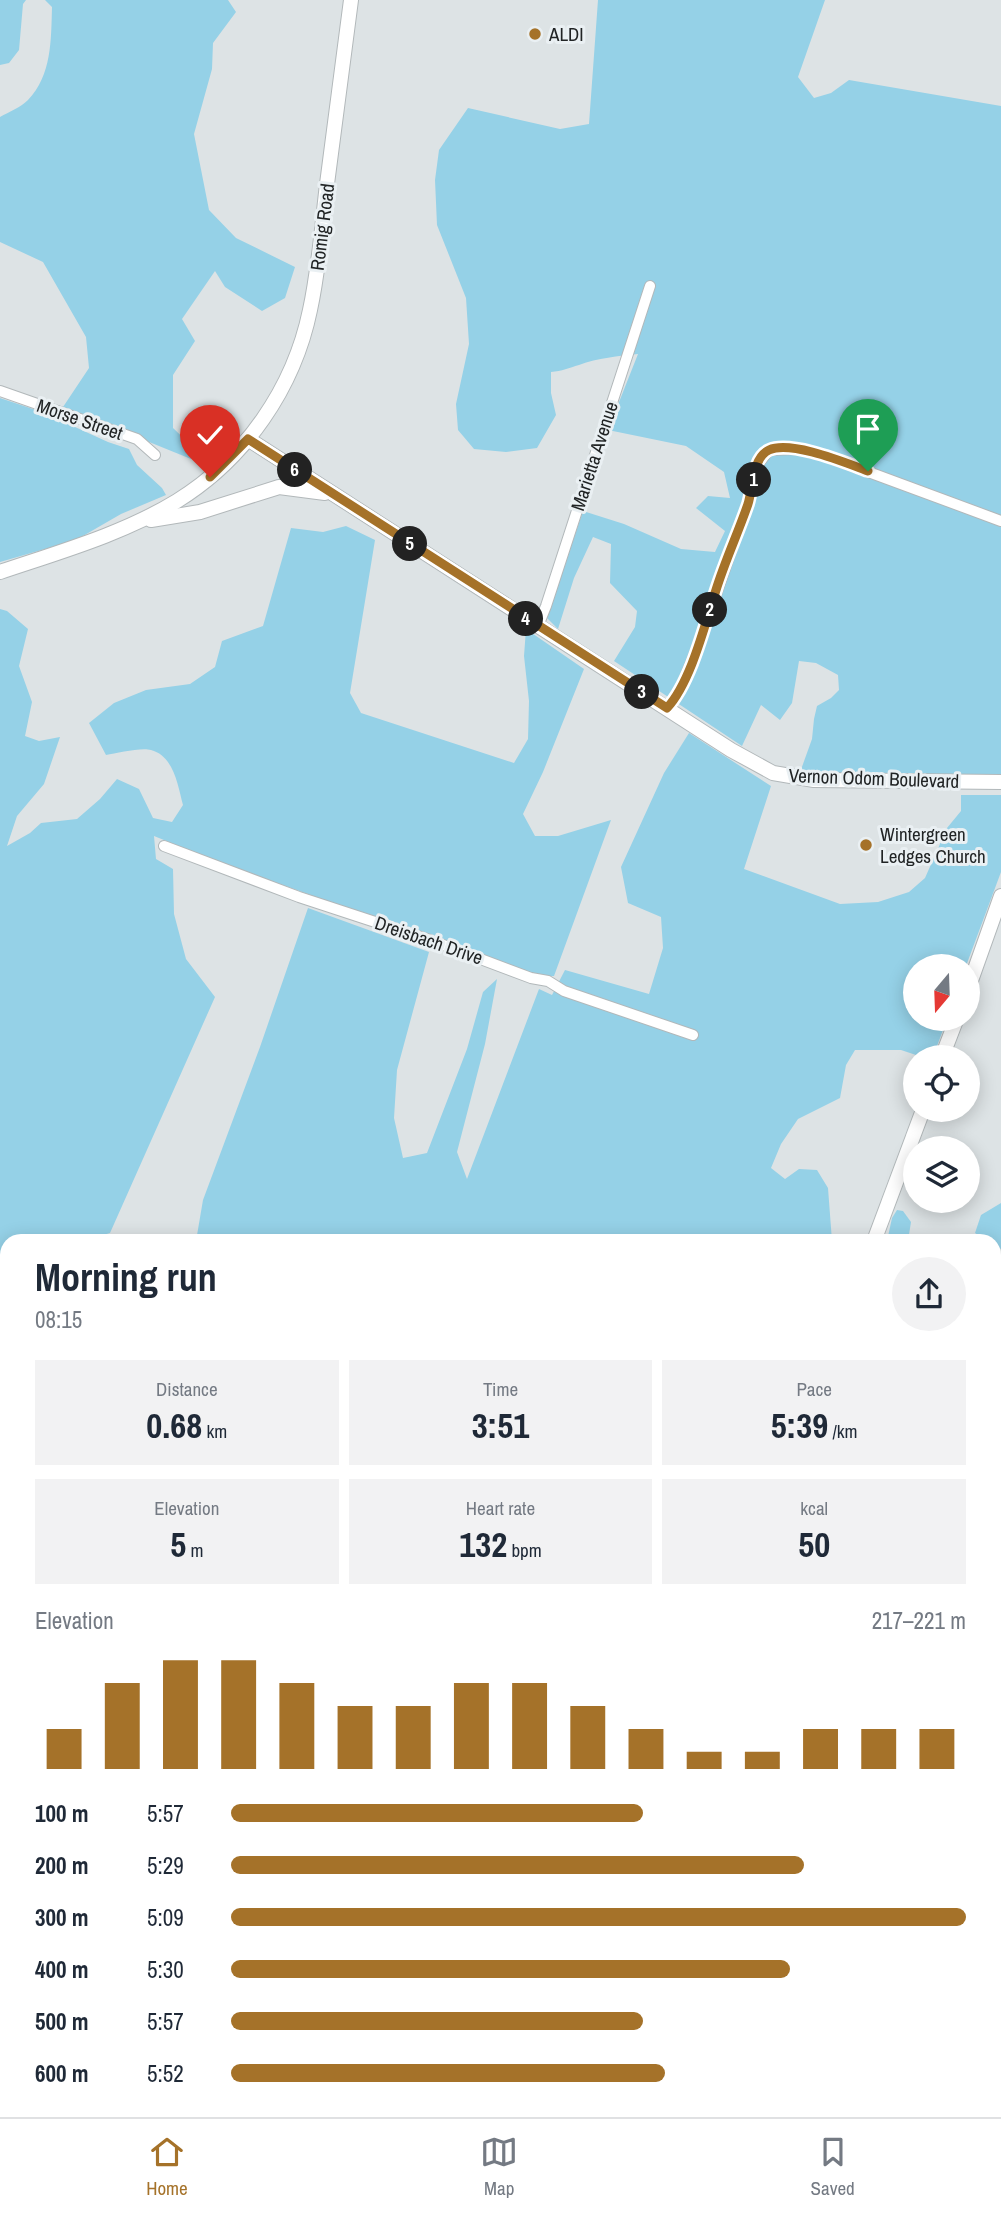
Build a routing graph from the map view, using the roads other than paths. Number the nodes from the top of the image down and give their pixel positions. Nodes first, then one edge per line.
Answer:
1 (351, 0) edge
2 (650, 286) dead end
3 (0, 391) edge
4 (248, 439) junction
5 (155, 455) dead end
6 (334, 495) junction
7 (1001, 521) edge
8 (137, 522) junction
9 (0, 572) edge
10 (538, 626) junction
11 (667, 708) junction
12 (1001, 782) edge
13 (164, 846) dead end
14 (1001, 895) edge
15 (980, 955) edge
16 (693, 1035) dead end
17 (918, 1122) edge
18 (877, 1234) edge

1 - 4 main road, Romig Road
2 - 10 street, Marietta Avenue
3 - 5 street, Morse Street
4 - 6 main road, Vernon Odom Boulevard
4 - 8 main road
6 - 8 main road
6 - 10 main road, Vernon Odom Boulevard
7 - 11 street
8 - 9 main road
10 - 11 main road, Vernon Odom Boulevard
11 - 12 main road, Vernon Odom Boulevard
13 - 16 street, Dreisbach Drive
14 - 15 main road
17 - 18 main road

